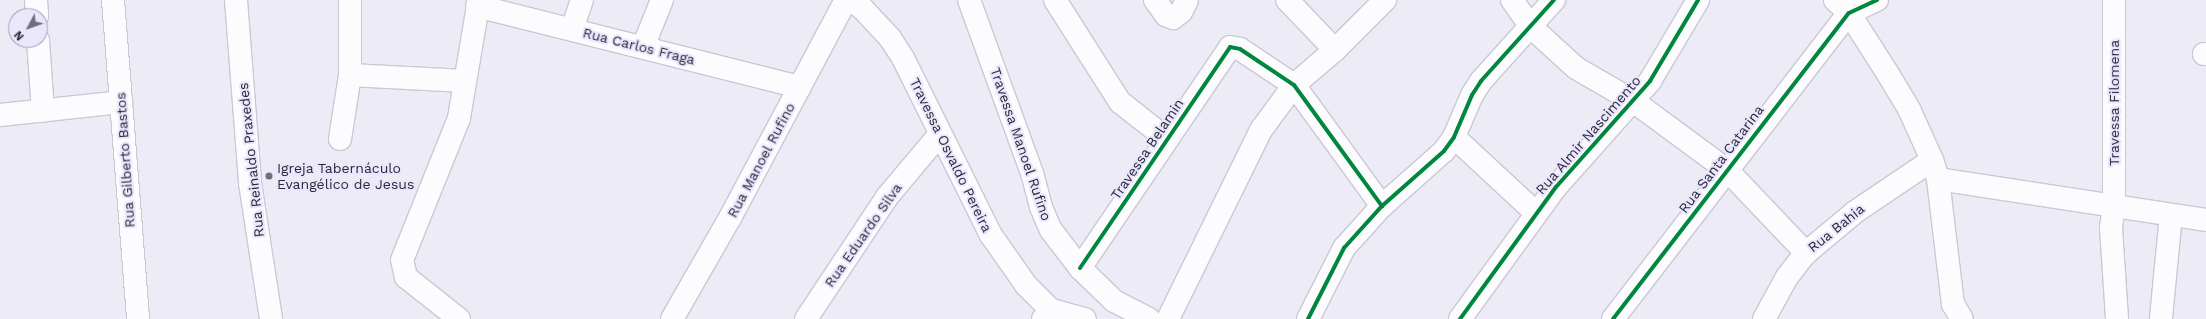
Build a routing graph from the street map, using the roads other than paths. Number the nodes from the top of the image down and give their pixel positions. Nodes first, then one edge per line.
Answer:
1 (113, 0) edge
2 (236, 0) edge
3 (350, 0) edge
4 (582, 0) edge
5 (662, 0) edge
6 (846, 0) edge
7 (851, 0) edge
8 (969, 0) edge
9 (1056, 0) edge
10 (1155, 0) edge
11 (1187, 0) edge
12 (1288, 0) edge
13 (1385, 0) edge
14 (1512, 0) edge
15 (1554, 0) edge
16 (1698, 0) edge
17 (1877, 0) edge
18 (2114, 0) edge
19 (478, 3) edge
20 (1842, 6) edge
21 (1531, 27) junction
22 (572, 29) junction
23 (643, 47) junction
24 (39, 48) edge
25 (1335, 50) junction
26 (350, 75) junction
27 (465, 81) junction
28 (1294, 86) junction
29 (800, 87) junction
30 (1633, 101) junction
31 (121, 102) junction
32 (43, 111) junction
33 (0, 115) edge
34 (939, 135) junction
35 (1454, 137) junction
36 (340, 139) dead end
37 (1167, 139) junction
38 (1935, 169) junction
39 (1727, 170) junction
40 (1382, 206) junction
41 (2114, 206) junction
42 (1536, 213) junction
43 (2171, 215) junction
44 (2206, 220) edge
45 (1806, 253) junction
46 (1080, 268) junction
47 (1047, 314) edge
48 (2161, 318) dead end
49 (138, 319) edge
50 (271, 319) edge
51 (459, 319) edge
52 (672, 319) edge
53 (806, 319) edge
54 (1085, 319) edge
55 (1149, 319) edge
56 (1168, 319) edge
57 (1308, 319) edge
58 (1460, 319) edge
59 (1613, 319) edge
60 (1764, 319) edge
61 (1962, 319) edge
62 (2117, 319) edge

1 - 31 street, Rua Gilberto Bastos
2 - 50 street, Rua Reinaldo Praxedes
3 - 26 street
4 - 22 street
5 - 23 street
6 - 29 street, Rua Manoel Rufino
7 - 34 street, Travessa Osvaldo Pereira
8 - 46 street, Travessa Manoel Rufino
9 - 37 street
10 - 11 street
12 - 25 street
13 - 25 street
14 - 21 street
15 - 21 street
16 - 30 street, Rua Almir Nascimento
17 - 20 street
18 - 41 street, Travessa Filomena
19 - 22 street, Rua Carlos Fraga
19 - 27 street
20 - 38 street
20 - 39 street, Rua Santa Catarina
21 - 30 street
21 - 35 street
22 - 23 street, Rua Carlos Fraga
23 - 29 street, Rua Carlos Fraga
24 - 32 street
25 - 28 street
26 - 27 street
26 - 36 street
27 - 51 street
28 - 37 street, Travessa Belamin
28 - 40 street
28 - 56 street
29 - 52 street, Rua Manoel Rufino
30 - 39 street
30 - 42 street, Rua Almir Nascimento
31 - 32 street
31 - 49 street, Rua Gilberto Bastos
32 - 33 street
34 - 47 street, Travessa Osvaldo Pereira
34 - 53 street, Rua Eduardo Silva
35 - 40 street
35 - 42 street
37 - 46 street, Travessa Belamin
38 - 41 street
38 - 45 street, Rua Bahia
38 - 61 street
39 - 45 street
39 - 59 street, Rua Santa Catarina
40 - 57 street
41 - 43 street
41 - 62 street, Travessa Filomena
42 - 58 street, Rua Almir Nascimento
43 - 44 street
43 - 48 street
45 - 60 street, Rua Bahia
46 - 55 street, Travessa Manoel Rufino
47 - 54 street

